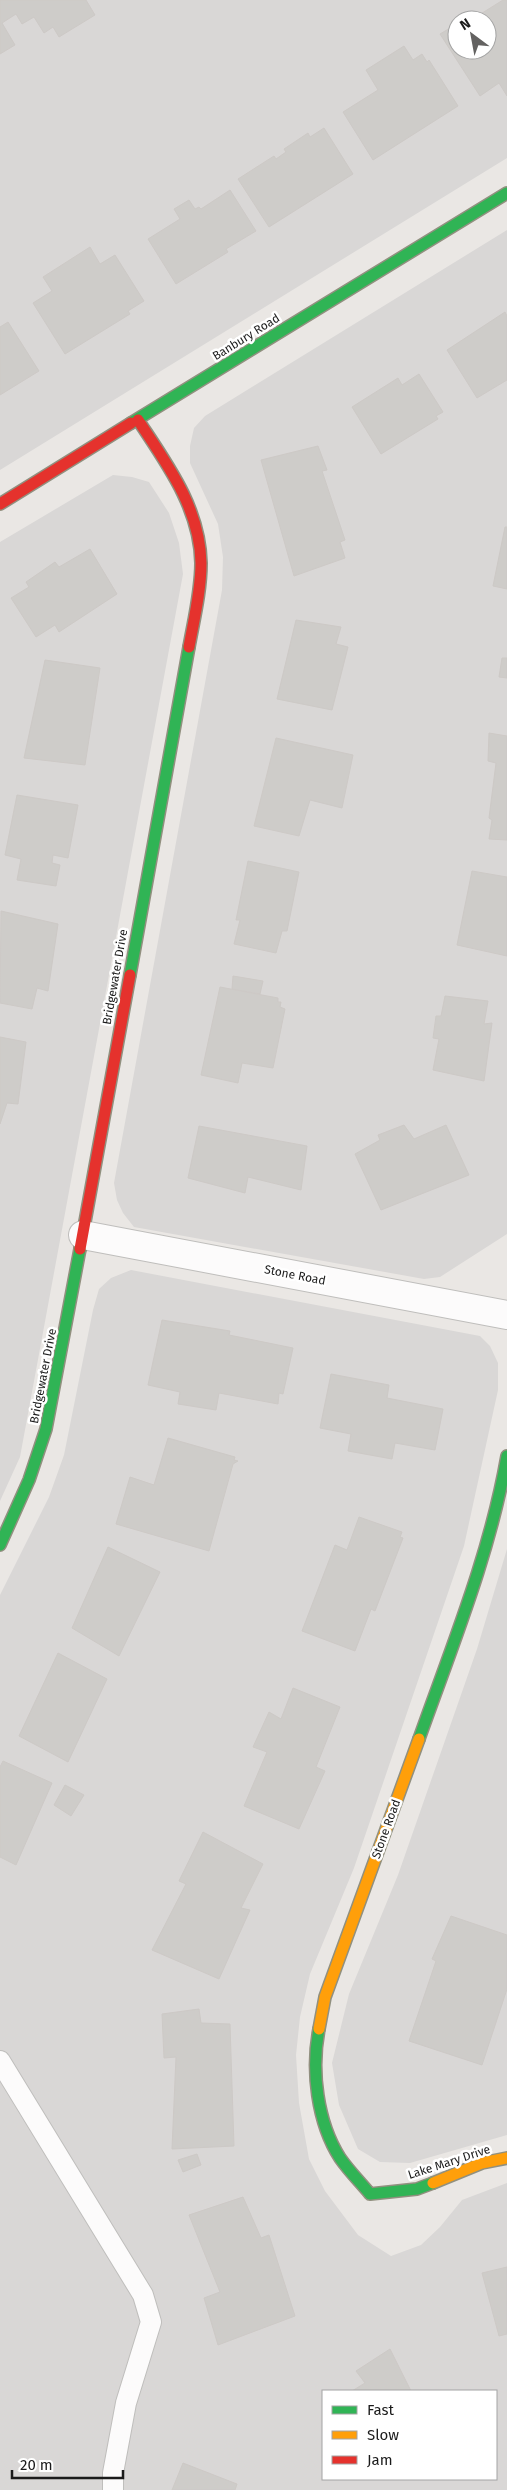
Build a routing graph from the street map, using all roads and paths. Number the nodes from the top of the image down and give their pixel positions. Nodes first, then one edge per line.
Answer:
1 (507, 193) edge
2 (138, 420) junction
3 (0, 504) edge
4 (83, 1235) junction
5 (507, 1315) edge
6 (507, 1456) edge
7 (0, 1545) edge
8 (0, 2062) edge
9 (507, 2158) edge
10 (370, 2194) joint
11 (113, 2490) edge

1 - 2 street, Banbury Road
2 - 3 street, Banbury Road
2 - 4 street, Bridgewater Drive
4 - 5 street, Stone Road
4 - 7 street, Bridgewater Drive
6 - 10 street, Stone Road
8 - 11 lane
9 - 10 street, Lake Mary Drive

